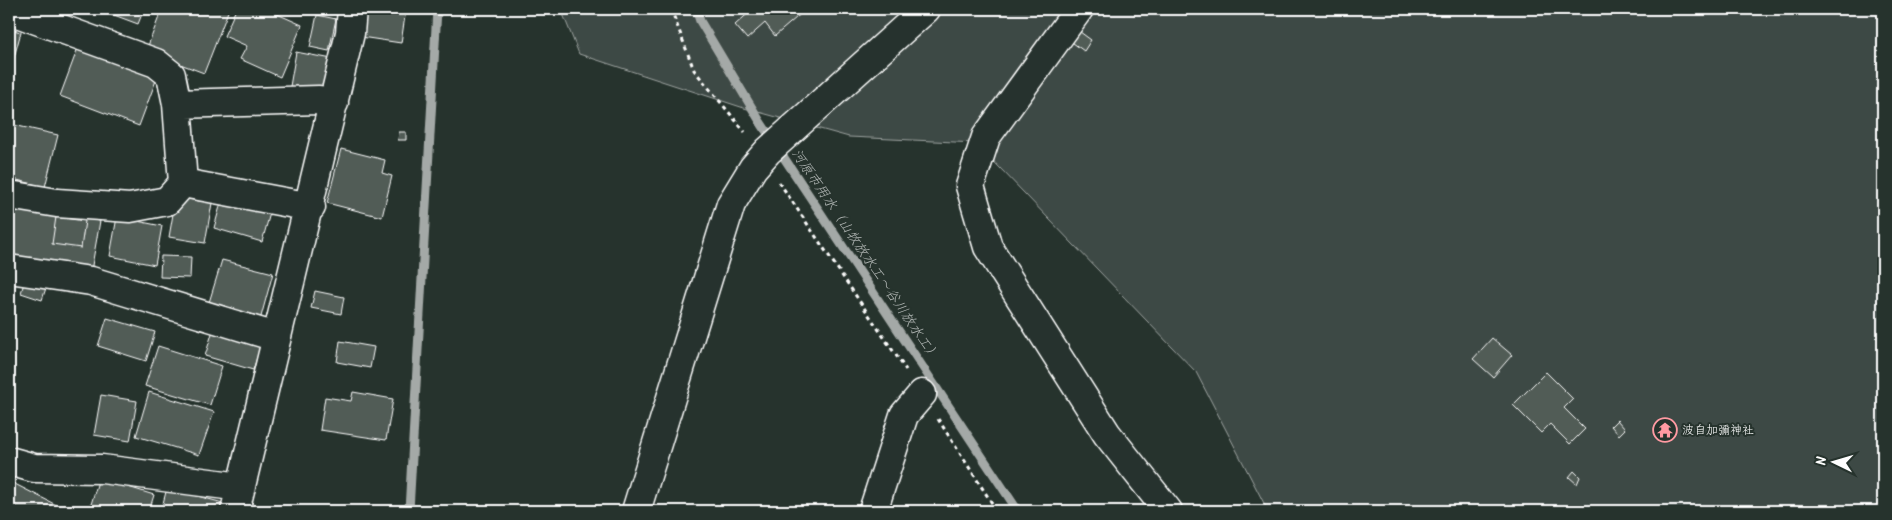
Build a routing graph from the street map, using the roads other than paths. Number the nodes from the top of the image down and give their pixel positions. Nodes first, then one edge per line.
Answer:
1 (352, 9) edge
2 (926, 9) edge
3 (1079, 9) edge
4 (9, 10) edge
5 (334, 103) junction
6 (177, 104) junction
7 (183, 183) junction
8 (9, 195) edge
9 (310, 207) junction
10 (9, 269) edge
11 (276, 337) junction
12 (922, 394) road end
13 (9, 461) edge
14 (238, 499) edge
15 (636, 511) edge
16 (873, 511) edge
17 (1168, 511) edge

1 - 5 street
2 - 15 street
3 - 17 street
4 - 6 street
5 - 6 street
5 - 9 street
6 - 7 street
7 - 8 street
7 - 9 street
9 - 11 street
10 - 11 street
11 - 14 street
12 - 16 street
13 - 14 street

